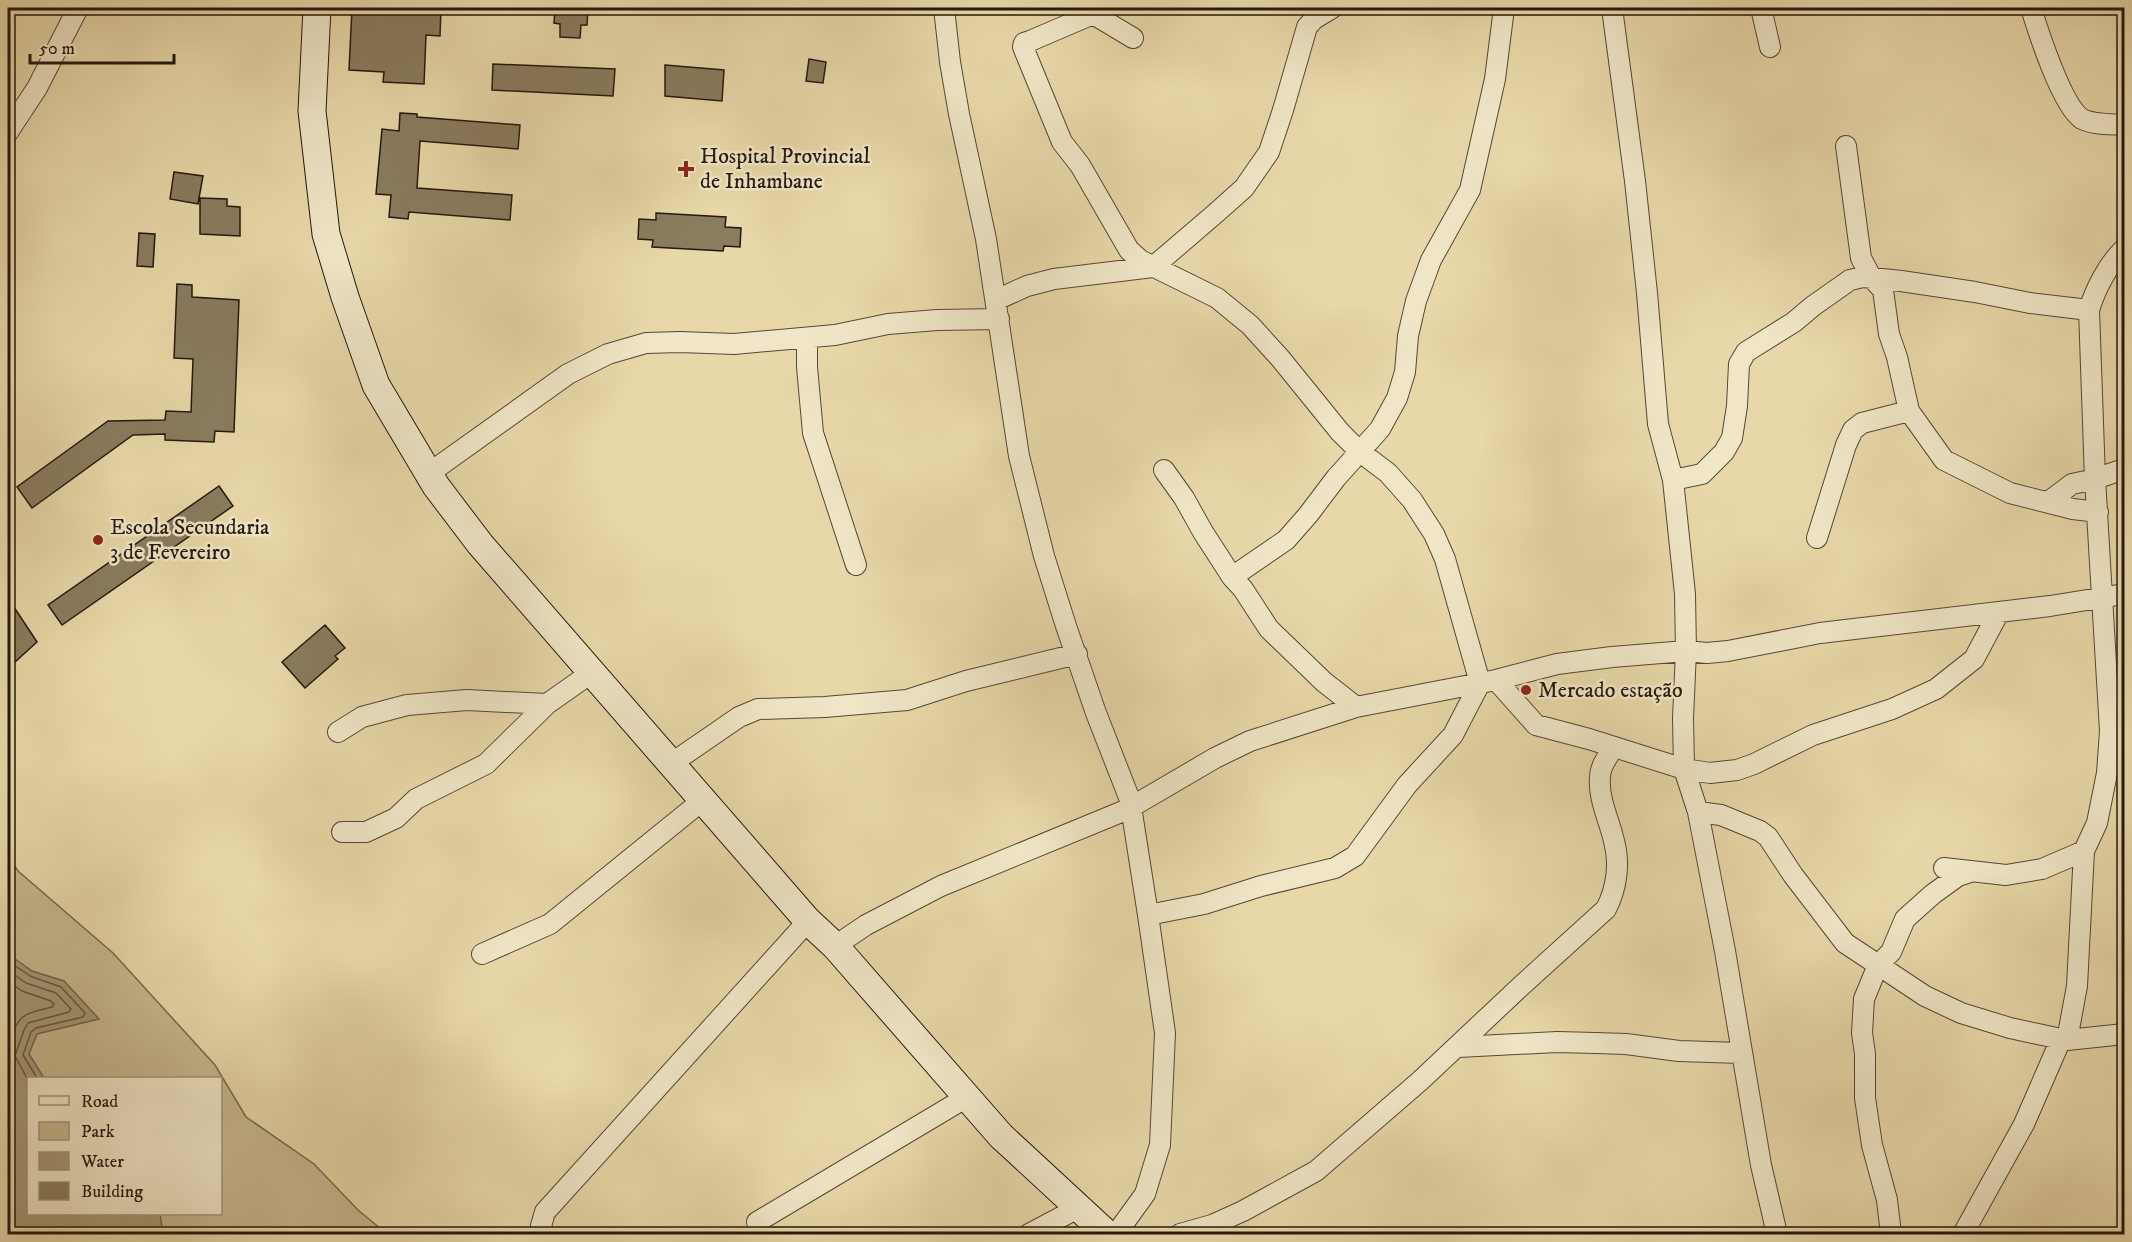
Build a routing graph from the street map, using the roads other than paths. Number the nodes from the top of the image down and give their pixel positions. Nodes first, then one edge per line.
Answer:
1 (78, 8) edge
2 (317, 8) edge
3 (944, 8) edge
4 (1332, 8) edge
5 (1504, 8) edge
6 (1612, 8) edge
7 (1761, 8) edge
8 (2031, 8) edge
9 (1089, 11) edge
10 (1134, 38) dead end
11 (1770, 47) dead end
12 (2124, 125) edge
13 (8, 132) edge
14 (1846, 146) dead end
15 (2124, 249) edge
16 (1153, 267) junction
17 (1871, 277) junction
18 (997, 310) junction
19 (2089, 310) junction
20 (807, 338) junction
21 (1909, 411) junction
22 (1359, 451) junction
23 (2124, 469) edge
24 (1164, 470) dead end
25 (428, 474) junction
26 (2095, 479) junction
27 (1673, 480) junction
28 (2048, 502) junction
29 (2098, 512) junction
30 (1817, 538) dead end
31 (856, 565) dead end
32 (1232, 577) junction
33 (2124, 594) edge
34 (2102, 598) junction
35 (1999, 612) junction
36 (1686, 651) junction
37 (1077, 654) junction
38 (591, 673) junction
39 (1488, 681) junction
40 (547, 704) junction
41 (1356, 707) junction
42 (338, 732) dead end
43 (1614, 747) junction
44 (672, 763) junction
45 (1684, 769) junction
46 (703, 800) junction
47 (1131, 806) junction
48 (1698, 812) junction
49 (342, 832) dead end
50 (2084, 851) junction
51 (1944, 868) dead end
52 (1970, 872) junction
53 (1148, 915) junction
54 (808, 921) junction
55 (835, 946) junction
56 (482, 954) dead end
57 (1878, 965) junction
58 (2124, 1034) edge
59 (2064, 1040) junction
60 (1458, 1047) junction
61 (1741, 1053) junction
62 (967, 1097) junction
63 (1078, 1208) junction
64 (757, 1222) dead end
65 (544, 1234) edge
66 (1029, 1234) edge
67 (1107, 1234) edge
68 (1116, 1234) edge
69 (1180, 1234) edge
70 (1777, 1234) edge
71 (1891, 1234) edge
72 (1964, 1234) edge

1 - 13 street
2 - 25 main road
3 - 18 street
4 - 16 street
5 - 22 street
6 - 27 street
7 - 11 street
8 - 12 street
9 - 10 street
9 - 16 street
14 - 17 street
15 - 19 street
16 - 18 street
16 - 22 street
17 - 19 street
17 - 21 street
17 - 27 street
18 - 20 street
18 - 37 street
19 - 26 street
20 - 25 street
20 - 31 street
21 - 28 street
21 - 30 street
22 - 32 street
22 - 39 street
23 - 26 street
24 - 32 street
25 - 38 main road
26 - 28 street
26 - 29 street
27 - 36 street
28 - 29 street
29 - 34 street
32 - 41 street
33 - 34 street
34 - 35 street
34 - 50 street
35 - 36 street
35 - 45 street
36 - 39 street
36 - 45 street
37 - 44 street
37 - 47 street
38 - 40 street
38 - 44 main road
39 - 41 street
39 - 43 street
39 - 53 street
40 - 42 street
40 - 49 street
41 - 47 street
43 - 45 street
43 - 60 street
44 - 46 main road
45 - 48 street
46 - 54 main road
46 - 56 street
47 - 53 street
47 - 55 street
48 - 57 street
48 - 61 street
50 - 52 street
50 - 59 street
51 - 52 street
52 - 57 street
53 - 68 street
54 - 55 main road
54 - 65 street
55 - 62 main road
57 - 59 street
57 - 71 street
58 - 59 street
59 - 72 street
60 - 61 street
60 - 69 street
61 - 70 street
62 - 63 main road
62 - 64 street
63 - 66 street
63 - 67 main road

